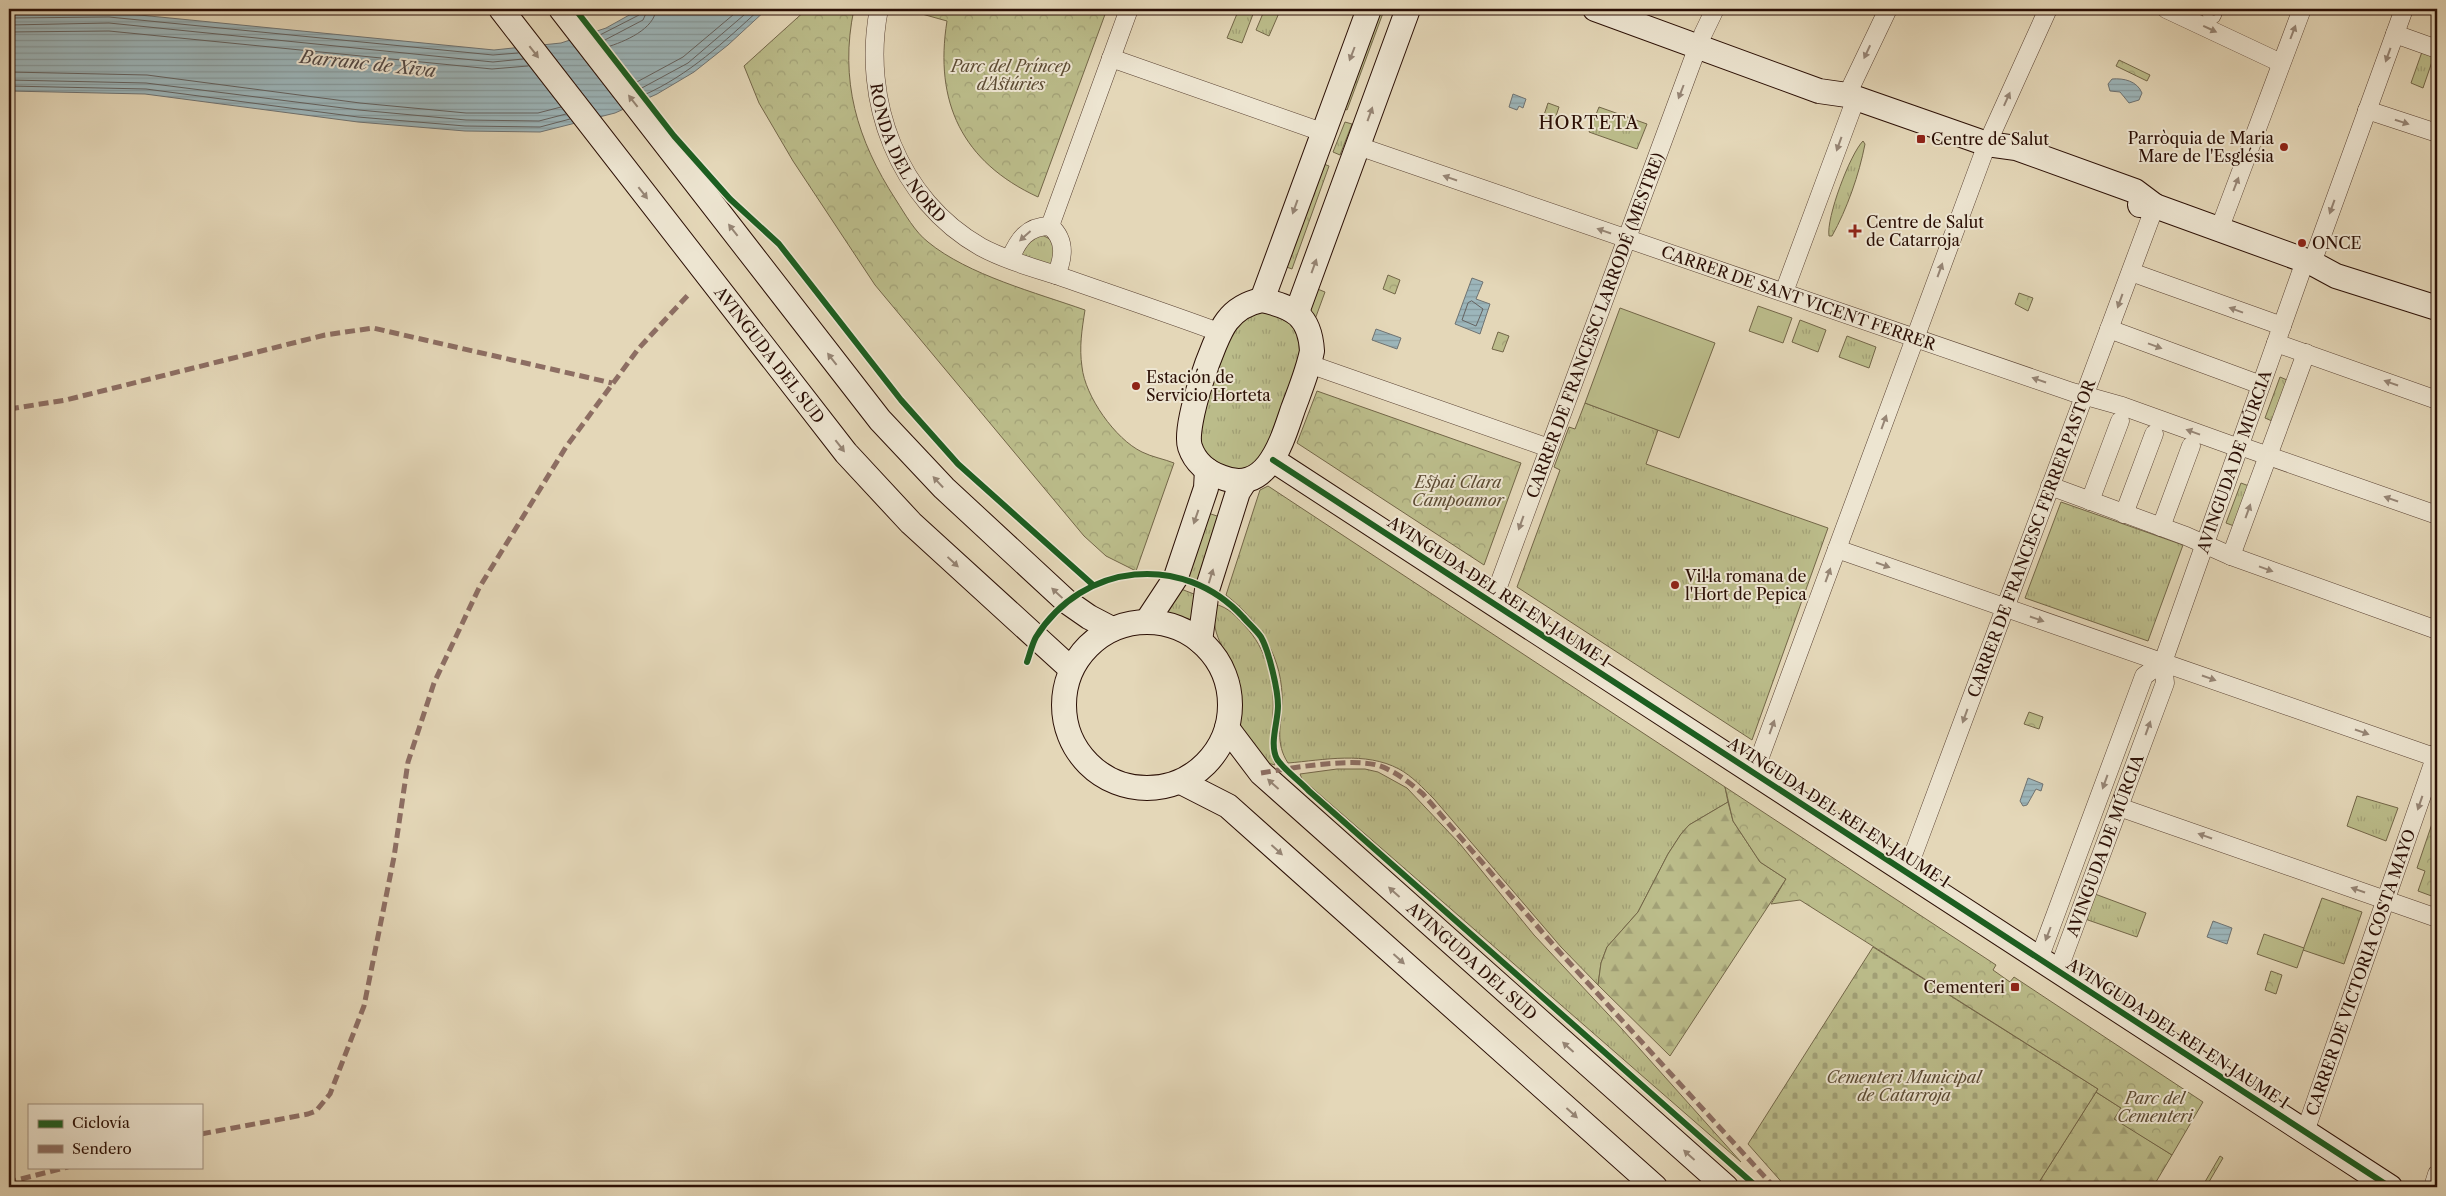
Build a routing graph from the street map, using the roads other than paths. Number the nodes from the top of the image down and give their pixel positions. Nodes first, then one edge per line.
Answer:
1 (561, 9) edge
2 (879, 9) edge
3 (1129, 9) edge
4 (1369, 9) edge
5 (1408, 9) edge
6 (1595, 9) edge
7 (1633, 9) edge
8 (1715, 9) edge
9 (1888, 9) edge
10 (2048, 9) edge
11 (2166, 9) edge
12 (2302, 9) edge
13 (2404, 9) edge
14 (502, 11) edge
15 (2395, 34) junction
16 (1700, 40) junction
17 (2437, 49) edge
18 (1111, 58) junction
19 (2282, 63) junction
20 (1851, 96) junction
21 (2367, 110) junction
22 (1322, 132) junction
23 (2437, 133) edge
24 (1987, 144) junction
25 (1358, 146) junction
26 (2155, 206) junction
27 (1050, 226) junction
28 (2219, 230) junction
29 (1626, 238) junction
30 (1010, 259) junction
31 (2309, 262) junction
32 (2130, 272) junction
33 (1056, 276) junction
34 (1784, 292) junction
35 (1262, 300) junction
36 (2436, 301) edge
37 (1297, 312) junction
38 (2282, 326) junction
39 (2109, 330) junction
40 (1221, 333) junction
41 (1915, 338) junction
42 (2276, 343) junction
43 (2306, 353) junction
44 (1309, 364) junction
45 (2261, 385) junction
46 (2085, 395) junction
47 (2437, 400) edge
48 (2120, 421) dead end
49 (2154, 434) dead end
50 (2191, 446) dead end
51 (2239, 447) junction
52 (1549, 448) junction
53 (2268, 456) junction
54 (1273, 460) junction
55 (1207, 470) junction
56 (1245, 481) junction
57 (2050, 486) junction
58 (2090, 501) junction
59 (2124, 514) junction
60 (2437, 515) edge
61 (2161, 527) junction
62 (2204, 546) junction
63 (1837, 549) junction
64 (2232, 556) junction
65 (1492, 603) junction
66 (2005, 607) junction
67 (1147, 622) junction
68 (1112, 629) junction
69 (2437, 630) edge
70 (1200, 641) junction
71 (2163, 662) junction
72 (1071, 669) junction
73 (1227, 728) junction
74 (2437, 756) edge
75 (1754, 773) junction
76 (1181, 782) junction
77 (2120, 807) junction
78 (1907, 871) junction
79 (2386, 900) junction
80 (2437, 918) edge
81 (2049, 965) junction
82 (2305, 1132) junction
83 (2437, 1174) edge
84 (1655, 1187) edge
85 (1726, 1187) edge
86 (2390, 1187) edge
87 (2433, 1187) edge

68 -> 1 street
2 - 30 street, RONDA DEL NORD
3 - 18 street
4 -> 22 street
25 -> 5 street
6 - 16 street
7 - 16 street
8 - 16 street, CARRER DE FRANCESC LARRODÉ (MESTRE)
9 -> 20 street
24 -> 10 street
11 -> 19 street
19 -> 12 street
13 - 15 street, AVINGUDA DE MÚRCIA
14 -> 72 street, AVINGUDA DEL SUD
15 - 17 street
15 -> 21 street, AVINGUDA DE MÚRCIA
16 - 20 street
16 -> 29 street, CARRER DE FRANCESC LARRODÉ (MESTRE)
18 - 22 street
18 - 27 street
28 -> 19 street
20 - 24 street
20 -> 34 street
21 -> 23 street
21 -> 31 street, AVINGUDA DE MÚRCIA
22 -> 35 street
24 - 26 street
41 -> 24 street
29 -> 25 street, CARRER DE SANT VICENT FERRER
37 -> 25 street
26 - 28 street
26 - 32 street, CARRER DE FRANCESC FERRER PASTOR
27 -> 30 street
27 - 33 street
28 - 31 street
29 - 34 street, CARRER DE SANT VICENT FERRER
29 - 52 street, CARRER DE FRANCESC LARRODÉ (MESTRE)
30 - 33 street, RONDA DEL NORD
31 - 36 street
31 - 38 street, AVINGUDA DE MÚRCIA
38 -> 32 street
32 -> 39 street, CARRER DE FRANCESC FERRER PASTOR
33 - 40 street, RONDA DEL NORD
34 - 41 street, CARRER DE SANT VICENT FERRER
35 - 37 street
35 - 40 street
37 - 44 street
38 - 42 street, AVINGUDA DE MÚRCIA
39 -> 45 street
39 - 46 street, CARRER DE FRANCESC FERRER PASTOR
40 - 55 street
46 -> 41 street, CARRER DE SANT VICENT FERRER
63 -> 41 street
42 - 43 street
42 - 45 street, AVINGUDA DE MÚRCIA
47 -> 43 street
43 - 53 street, AVINGUDA DE MÚRCIA
44 - 52 street
44 - 54 street
45 - 51 street, AVINGUDA DE MÚRCIA
51 -> 46 street, CARRER DE SANT VICENT FERRER
46 - 57 street, CARRER DE FRANCESC FERRER PASTOR
48 - 58 street
49 - 59 street
50 - 61 street
51 - 53 street, CARRER DE SANT VICENT FERRER
51 - 62 street, AVINGUDA DE MÚRCIA
52 -> 65 street, CARRER DE FRANCESC LARRODÉ (MESTRE)
60 -> 53 street, CARRER DE SANT VICENT FERRER
64 -> 53 street, AVINGUDA DE MÚRCIA
54 - 56 street
54 - 65 street, AVINGUDA DEL REI EN JAUME I
55 - 56 street
55 -> 67 street
70 -> 56 street
57 - 58 street
57 - 66 street, CARRER DE FRANCESC FERRER PASTOR
58 - 59 street
59 - 61 street
61 - 62 street
62 - 64 street
62 - 71 street, AVINGUDA DE MÚRCIA
63 -> 66 street
75 -> 63 street
64 -> 69 street
65 - 75 street, AVINGUDA DEL REI EN JAUME I
66 -> 71 street
66 -> 78 street, CARRER DE FRANCESC FERRER PASTOR
67 - 68 street
67 - 70 street
68 - 72 street
70 - 73 street
71 -> 74 street
77 -> 71 street, AVINGUDA DE MÚRCIA
71 -> 81 street, AVINGUDA DE MÚRCIA
72 - 76 street
73 - 76 street
85 -> 73 street, AVINGUDA DEL SUD
74 -> 79 street, CARRER DE VICTORIA COSTA MAYO
75 - 78 street, AVINGUDA DEL REI EN JAUME I
76 -> 84 street
79 -> 77 street
77 - 81 street, AVINGUDA DE MÚRCIA
78 - 81 street, AVINGUDA DEL REI EN JAUME I
79 - 80 street
79 - 82 street, CARRER DE VICTORIA COSTA MAYO
81 - 82 street, AVINGUDA DEL REI EN JAUME I
82 - 86 street, AVINGUDA DEL REI EN JAUME I
83 - 87 street

